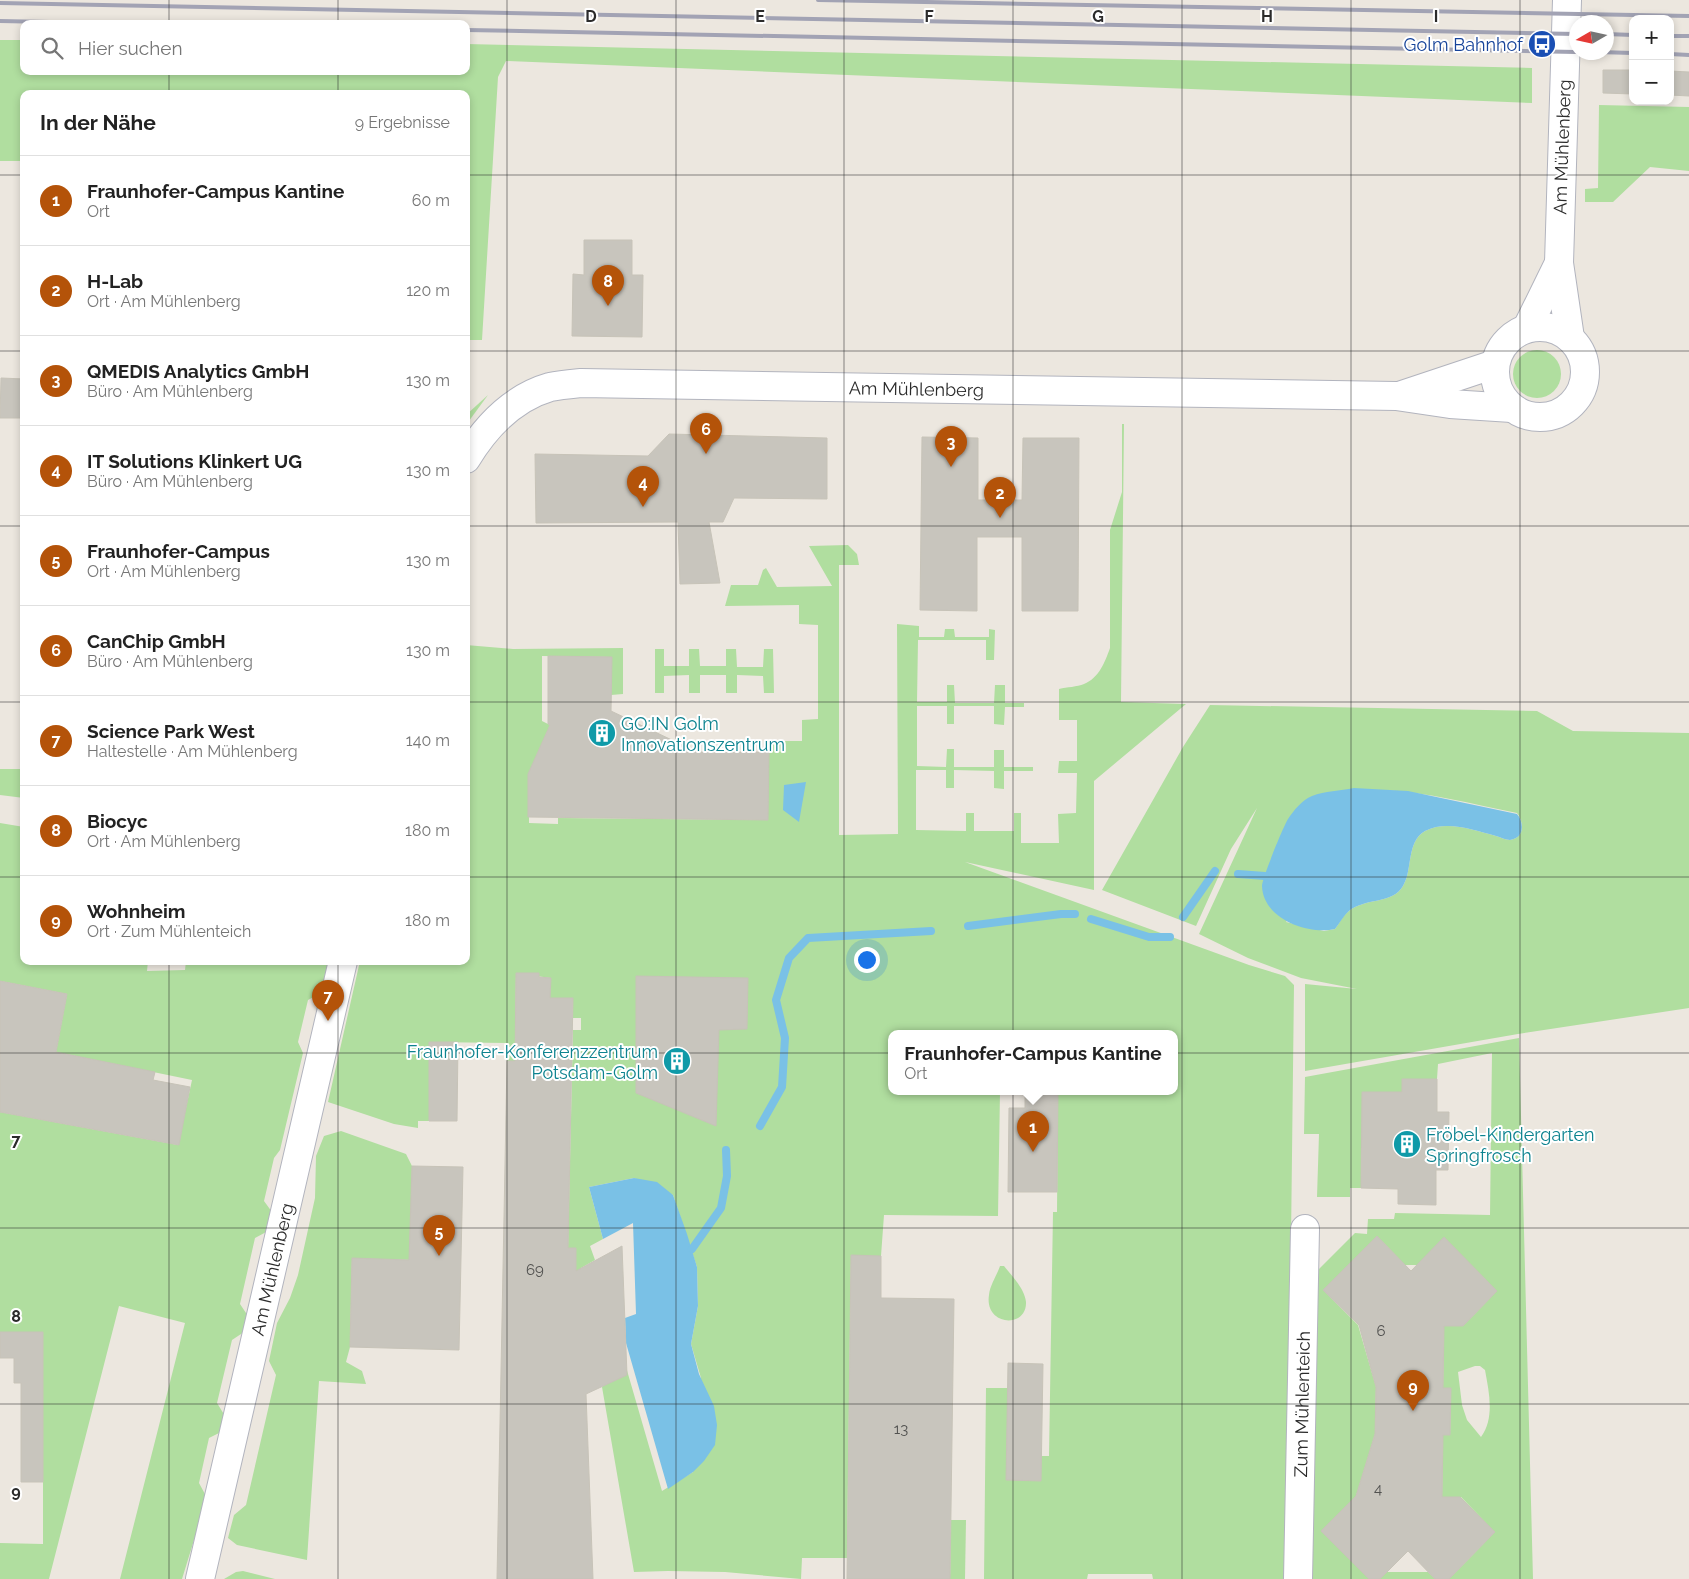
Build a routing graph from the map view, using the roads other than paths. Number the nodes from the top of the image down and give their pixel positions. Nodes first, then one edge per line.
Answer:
1 (1567, 0) edge
2 (1559, 263) junction
3 (1527, 328) junction
4 (1570, 338) junction
5 (1495, 364) junction
6 (1396, 396) junction
7 (1512, 408) junction
8 (470, 452) edge
9 (342, 965) edge
10 (1305, 1229) dead end
11 (200, 1579) edge
12 (1298, 1579) edge

1 - 2 street, Am Mühlenberg
2 - 3 street, Am Mühlenberg
2 - 4 street, Am Mühlenberg
3 - 4 street
3 - 5 street
4 - 7 street, Am Mühlenberg
5 - 6 street, Am Mühlenberg
5 - 7 street
6 - 7 street, Am Mühlenberg
6 - 8 street, Am Mühlenberg
9 - 11 street, Am Mühlenberg
10 - 12 street, Zum Mühlenteich

